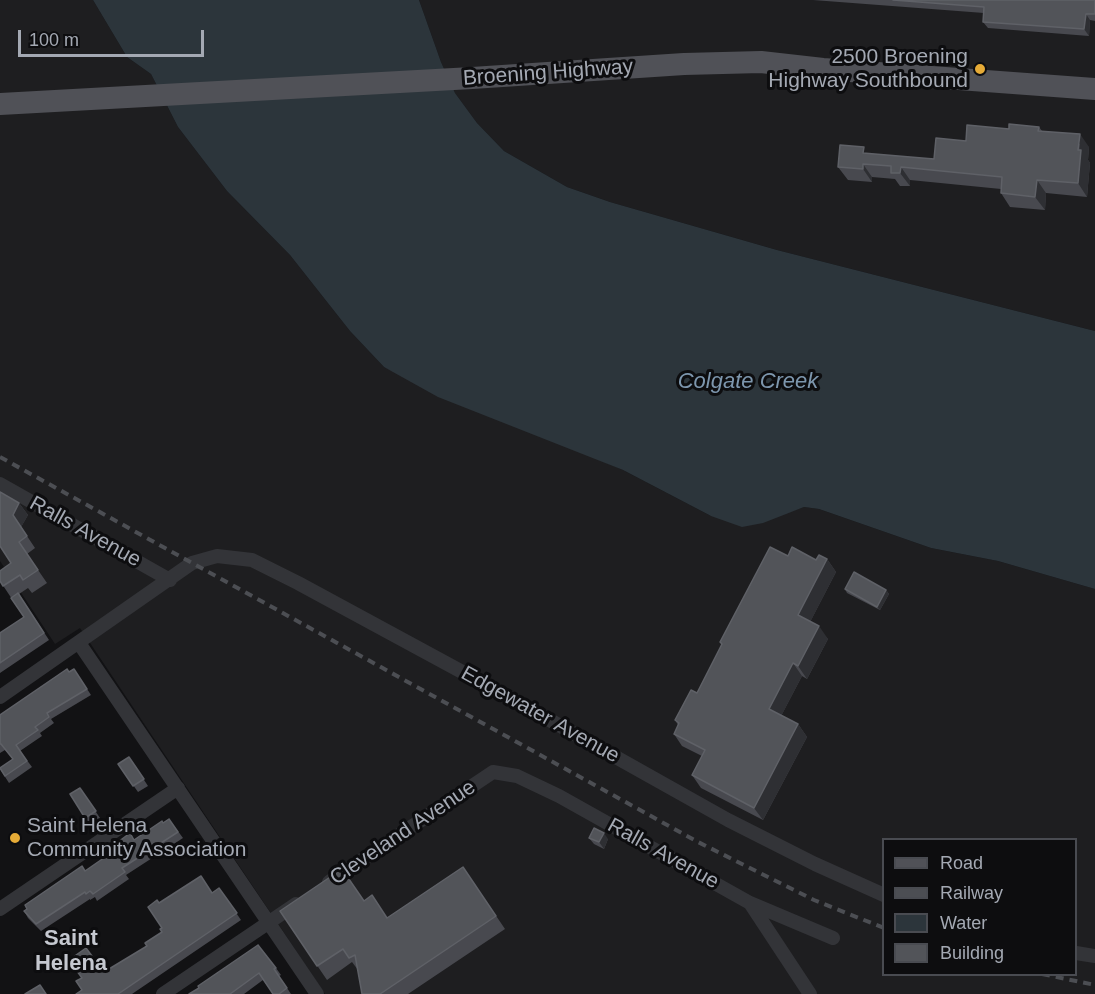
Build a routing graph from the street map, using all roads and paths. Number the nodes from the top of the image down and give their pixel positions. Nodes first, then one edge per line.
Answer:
1 (1095, 89) edge
2 (0, 104) edge
3 (0, 484) edge
4 (170, 580) junction
5 (80, 643) junction
6 (0, 697) edge
7 (493, 772) joint
8 (178, 788) junction
9 (882, 894) edge
10 (750, 903) junction
11 (0, 909) edge
12 (268, 922) junction
13 (833, 938) dead end
14 (1077, 953) edge
15 (1095, 956) edge
16 (163, 994) edge
17 (317, 994) edge
18 (810, 994) edge

1 - 2 main road, Broening Highway
3 - 4 street, Ralls Avenue
4 - 5 street
4 - 9 street, Edgewater Avenue
5 - 6 street
5 - 8 street
7 - 10 street, Ralls Avenue
7 - 12 street, Cleveland Avenue
8 - 11 street
8 - 12 street
10 - 13 street, Ralls Avenue
10 - 18 street
12 - 16 street, Cleveland Avenue
12 - 17 street
14 - 15 street

